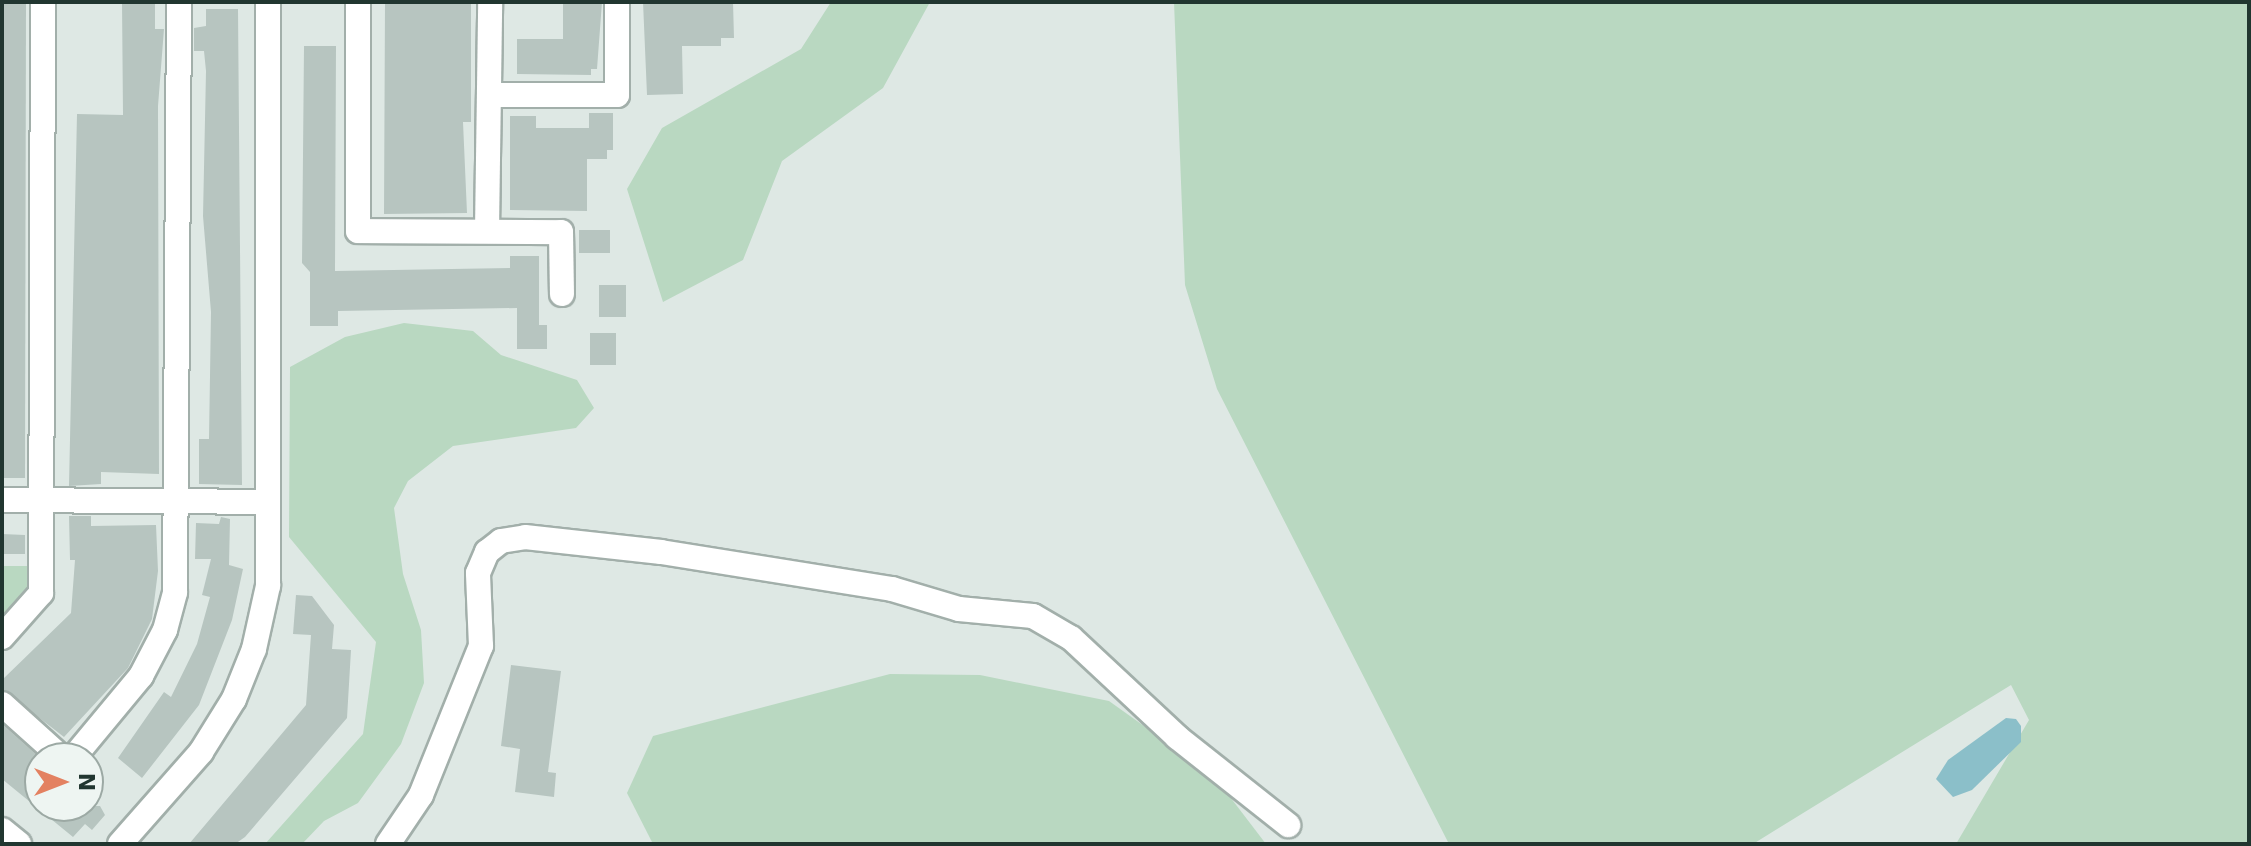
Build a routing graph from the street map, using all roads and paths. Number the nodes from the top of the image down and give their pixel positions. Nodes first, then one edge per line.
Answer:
1 (43, 2) edge
2 (179, 2) edge
3 (268, 2) edge
4 (358, 2) edge
5 (490, 2) edge
6 (617, 2) edge
7 (491, 95) junction
8 (487, 231) junction
9 (562, 294) dead end
10 (2, 500) edge
11 (41, 501) junction
12 (178, 501) junction
13 (268, 502) junction
14 (2, 637) edge
15 (2, 704) edge
16 (44, 742) edge
17 (86, 742) edge
18 (1288, 825) dead end
19 (2, 830) edge
20 (19, 844) edge
21 (120, 844) edge
22 (388, 844) edge

1 - 11 street
2 - 12 street
3 - 13 street
4 - 8 street
5 - 7 street
6 - 7 street
7 - 8 street
8 - 9 street
10 - 11 street
11 - 12 street
11 - 14 street
12 - 13 street
12 - 17 street
13 - 21 street
15 - 16 street
18 - 22 street
19 - 20 street

